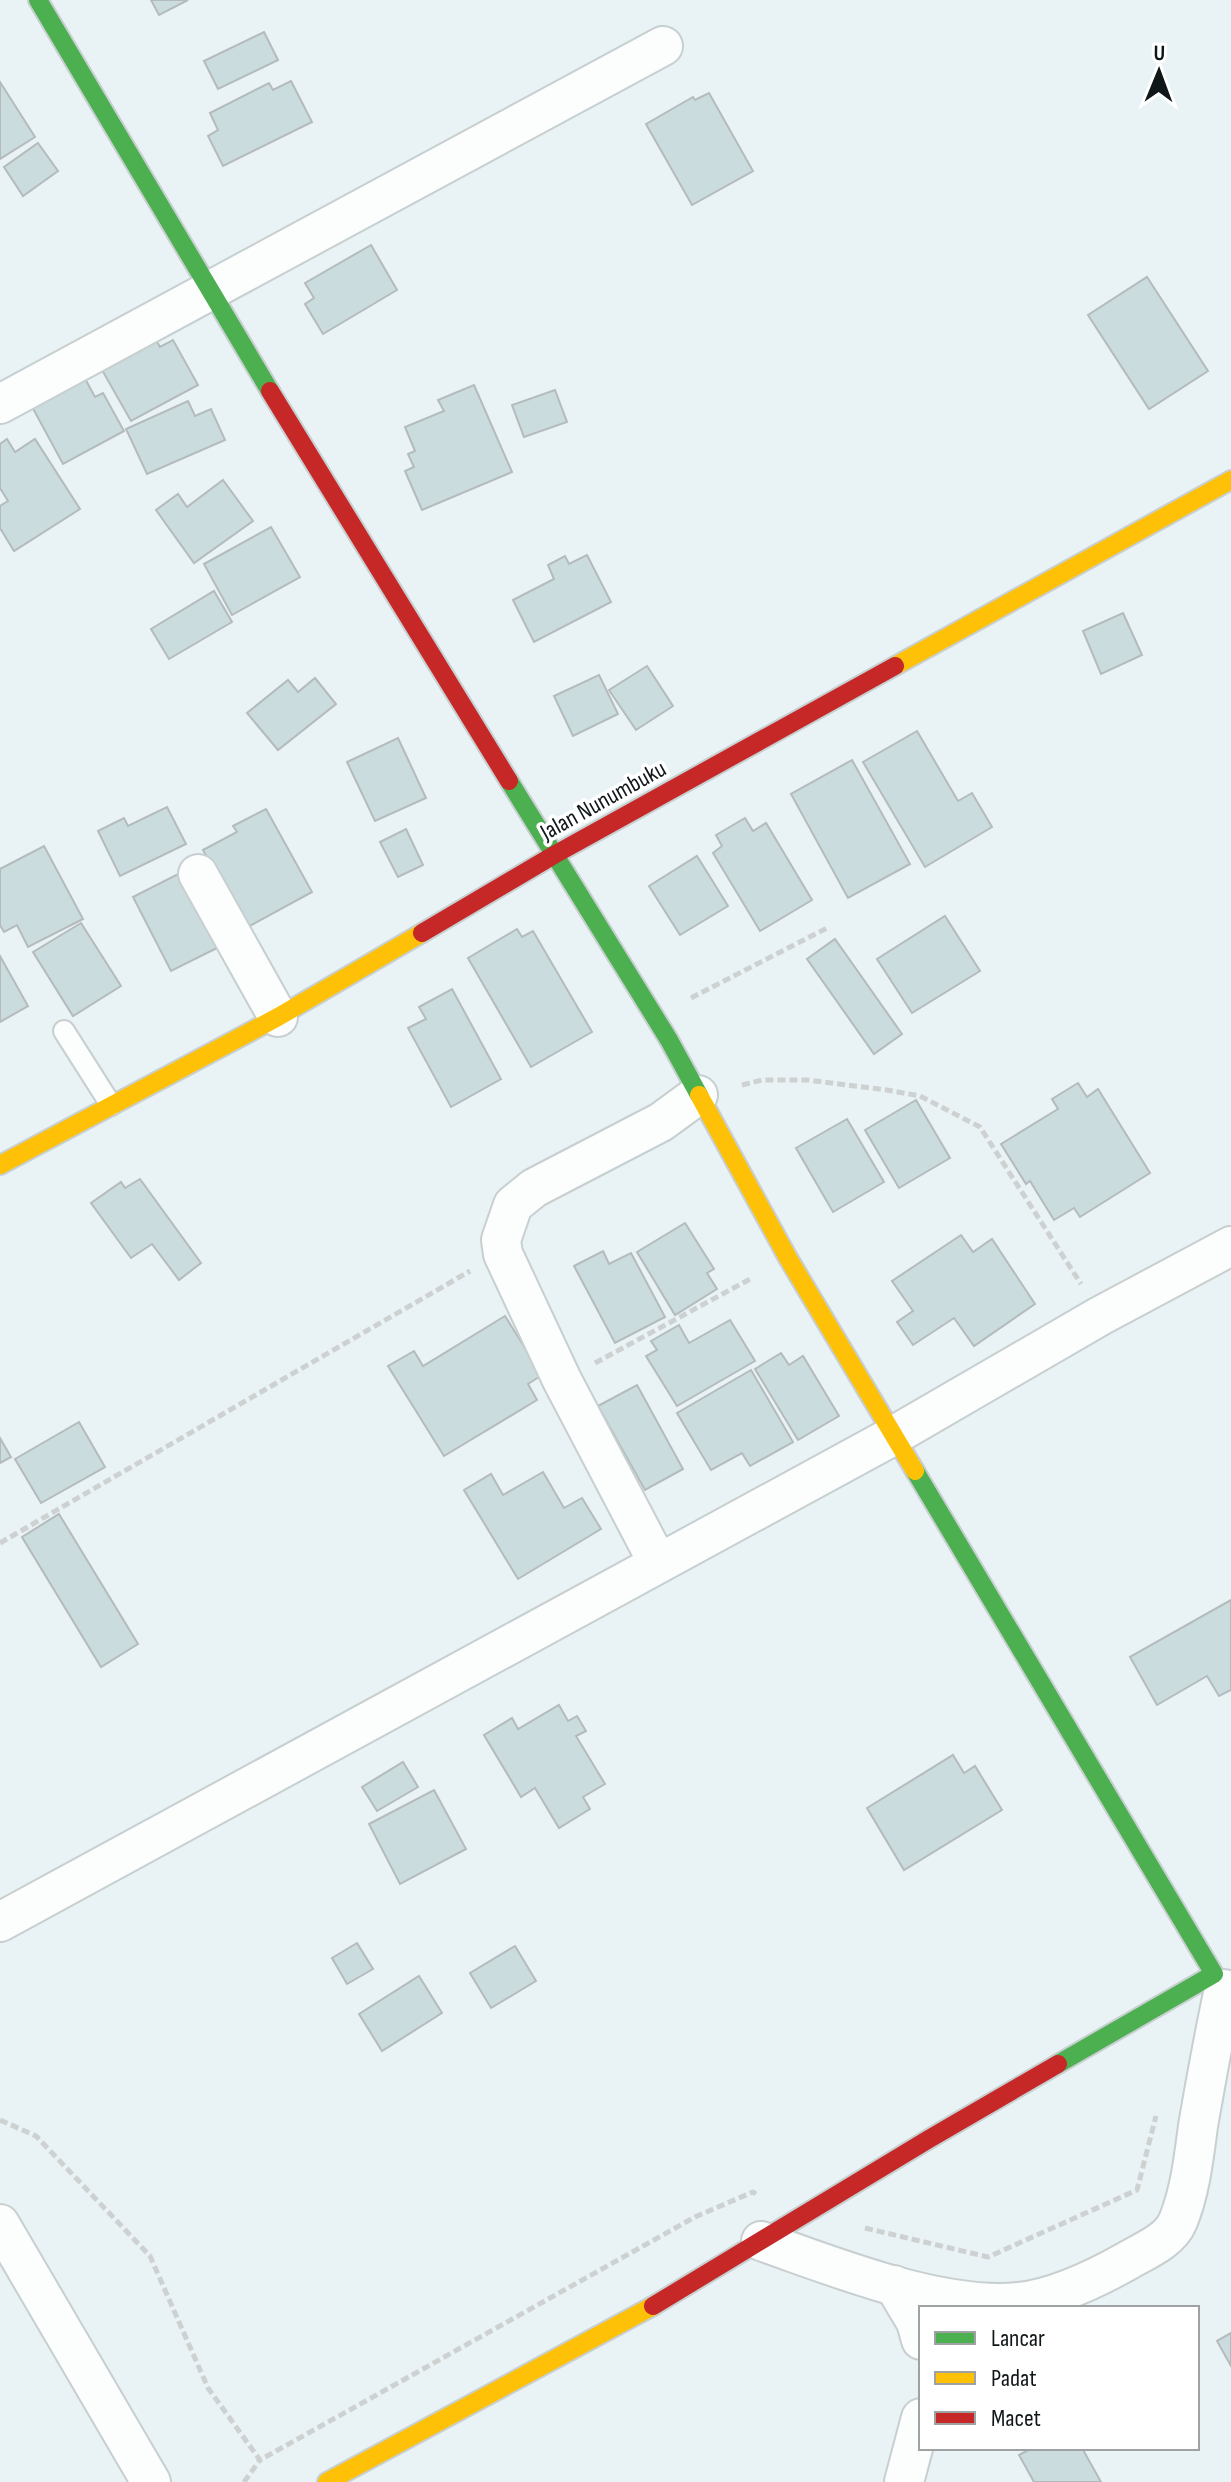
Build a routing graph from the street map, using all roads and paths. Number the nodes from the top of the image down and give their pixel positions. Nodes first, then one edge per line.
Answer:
1 (38, 0) edge
2 (663, 46) dead end
3 (209, 292) junction
4 (0, 404) edge
5 (1231, 480) edge
6 (554, 855) junction
7 (198, 874) dead end
8 (827, 928) dead end
9 (278, 1017) junction
10 (655, 1017) junction
11 (64, 1031) dead end
12 (698, 1095) junction
13 (111, 1105) junction
14 (0, 1165) edge
15 (1231, 1246) edge
16 (503, 1254) junction
17 (788, 1258) junction
18 (1100, 1316) junction
19 (562, 1380) junction
20 (893, 1436) junction
21 (0, 1543) edge
22 (658, 1563) junction
23 (0, 1922) edge
24 (1223, 1988) edge
25 (1160, 2103) dead end
26 (0, 2120) edge
27 (805, 2214) junction
28 (0, 2224) edge
29 (761, 2241) junction
30 (894, 2285) junction
31 (919, 2333) edge
32 (919, 2426) edge
33 (260, 2460) junction
34 (151, 2482) edge
35 (244, 2482) edge
36 (327, 2482) edge
37 (904, 2482) edge

1 - 3 street
2 - 3 street
3 - 4 street
3 - 6 street
5 - 6 street, Jalan Nunumbuku
6 - 9 street, Jalan Nunumbuku
6 - 10 street
7 - 9 street
8 - 10 path
9 - 13 street, Jalan Nunumbuku
10 - 12 street
11 - 13 lane
12 - 16 street
12 - 17 street
12 - 18 path
13 - 14 street, Jalan Nunumbuku
15 - 18 street
16 - 19 street
16 - 21 path
17 - 19 path
17 - 20 street
18 - 20 street
19 - 22 street
20 - 22 street
20 - 24 street
22 - 23 street
24 - 27 street
24 - 30 street
25 - 27 path
26 - 33 path
27 - 29 street
27 - 33 path
28 - 34 street
29 - 30 street
29 - 36 street
30 - 31 street
32 - 37 street
33 - 35 path

